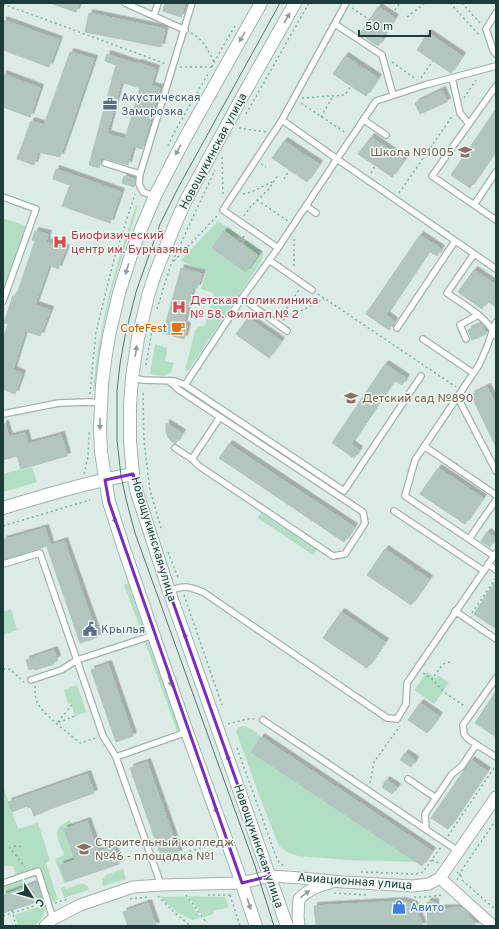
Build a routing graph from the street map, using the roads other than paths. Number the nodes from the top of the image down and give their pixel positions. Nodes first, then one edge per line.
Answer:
1 (125, 3) edge
2 (158, 3) edge
3 (192, 3) edge
4 (261, 3) edge
5 (295, 3) edge
6 (346, 3) edge
7 (496, 13) edge
8 (154, 16) junction
9 (335, 24) junction
10 (185, 30) junction
11 (494, 52) edge
12 (496, 66) edge
13 (452, 78) junction
14 (496, 86) edge
15 (393, 95) junction
16 (282, 120) junction
17 (364, 120) junction
18 (470, 124) junction
19 (386, 135) dead end
20 (337, 160) junction
21 (105, 163) dead end
22 (496, 172) edge
23 (140, 174) junction
24 (154, 196) junction
25 (3, 197) edge
26 (474, 205) junction
27 (306, 206) junction
28 (316, 213) dead end
29 (496, 220) edge
30 (455, 241) junction
31 (278, 248) junction
32 (474, 254) junction
33 (269, 260) junction
34 (496, 269) edge
35 (312, 290) road end
36 (242, 298) junction
37 (3, 301) edge
38 (478, 315) junction
39 (496, 322) edge
40 (397, 328) dead end
41 (493, 329) junction
42 (287, 331) dead end
43 (496, 336) edge
44 (423, 339) dead end
45 (466, 339) dead end
46 (473, 373) junction
47 (421, 376) dead end
48 (137, 379) junction
49 (169, 380) junction
50 (185, 385) junction
51 (459, 393) junction
52 (101, 403) junction
53 (3, 414) edge
54 (220, 417) junction
55 (424, 446) junction
56 (175, 448) dead end
57 (192, 459) junction
58 (496, 471) edge
59 (133, 474) junction
60 (105, 480) junction
61 (496, 495) edge
62 (496, 500) edge
63 (3, 508) edge
64 (394, 511) dead end
65 (469, 539) junction
66 (495, 555) edge
67 (3, 564) edge
68 (488, 564) junction
69 (484, 570) junction
70 (496, 570) edge
71 (169, 591) junction
72 (455, 611) junction
73 (154, 635) junction
74 (496, 639) edge
75 (77, 660) junction
76 (496, 678) edge
77 (32, 680) road end
78 (263, 720) road end
79 (188, 732) junction
80 (476, 745) junction
81 (116, 757) junction
82 (496, 757) edge
83 (408, 779) dead end
84 (496, 797) edge
85 (436, 798) junction
86 (426, 829) junction
87 (458, 851) junction
88 (270, 876) junction
89 (440, 878) junction
90 (338, 882) junction
91 (3, 883) edge
92 (242, 883) junction
93 (161, 885) junction
94 (49, 923) edge
95 (256, 926) edge
96 (287, 926) edge
97 (299, 926) edge
98 (493, 926) edge

1 - 8 lane
2 - 8 lane
3 - 10 lane
4 -> 24 main road
48 -> 5 main road, Новощукинская улица
6 - 9 lane
7 - 11 lane
8 - 10 lane
9 - 15 lane
9 - 16 lane
10 - 23 lane
12 - 13 lane
13 - 15 lane
13 - 18 lane
14 - 18 lane
15 - 17 lane
16 - 20 lane
16 - 31 lane
17 - 19 lane
17 - 20 lane
18 - 26 lane
20 - 27 lane
20 - 30 lane
21 - 23 lane
22 - 26 lane
23 - 24 lane
24 -> 52 main road
25 - 37 lane
26 - 29 lane
27 - 28 lane
27 - 31 lane
30 - 32 lane
30 - 40 lane
31 - 33 lane
32 - 34 lane
32 - 38 lane
33 - 35 lane
33 - 36 lane
36 - 42 lane
36 - 50 lane
38 - 41 lane
38 - 45 lane
39 - 41 lane
41 - 43 lane
41 - 46 lane
44 - 46 lane
46 - 51 lane
47 - 50 lane
48 - 49 lane
48 - 59 main road, Новощукинская улица
49 - 50 lane
49 - 54 lane
51 - 55 lane
51 - 58 lane
52 - 53 lane
52 -> 60 main road
54 - 57 lane
54 - 57 lane
55 - 61 lane
55 - 65 lane
56 - 57 lane
59 - 60 main road
59 - 71 main road, Новощукинская улица
60 - 63 main road
60 -> 73 main road
62 - 65 lane
64 - 69 lane
65 - 66 lane
66 - 68 lane
67 - 75 lane
68 - 69 lane
68 - 70 lane
69 - 72 lane
71 - 72 lane
88 -> 71 main road, Новощукинская улица
72 - 74 lane
73 - 75 lane
73 -> 79 main road
75 - 77 lane
75 - 81 lane
76 - 80 lane
78 - 86 lane
79 - 81 lane
79 -> 92 main road
80 - 82 lane
80 - 85 lane
81 - 93 lane
83 - 85 lane
84 - 87 street
85 - 86 lane
86 - 87 lane
87 - 89 street
88 - 90 street, Авиационная улица
88 - 92 street, Авиационная улица
88 - 96 main road, Новощукинская улица
89 - 90 street, Авиационная улица
89 - 98 street
97 -> 90 street
91 - 94 lane
92 - 93 street, Авиационная улица
92 -> 95 main road
93 - 94 street, Авиационная улица

